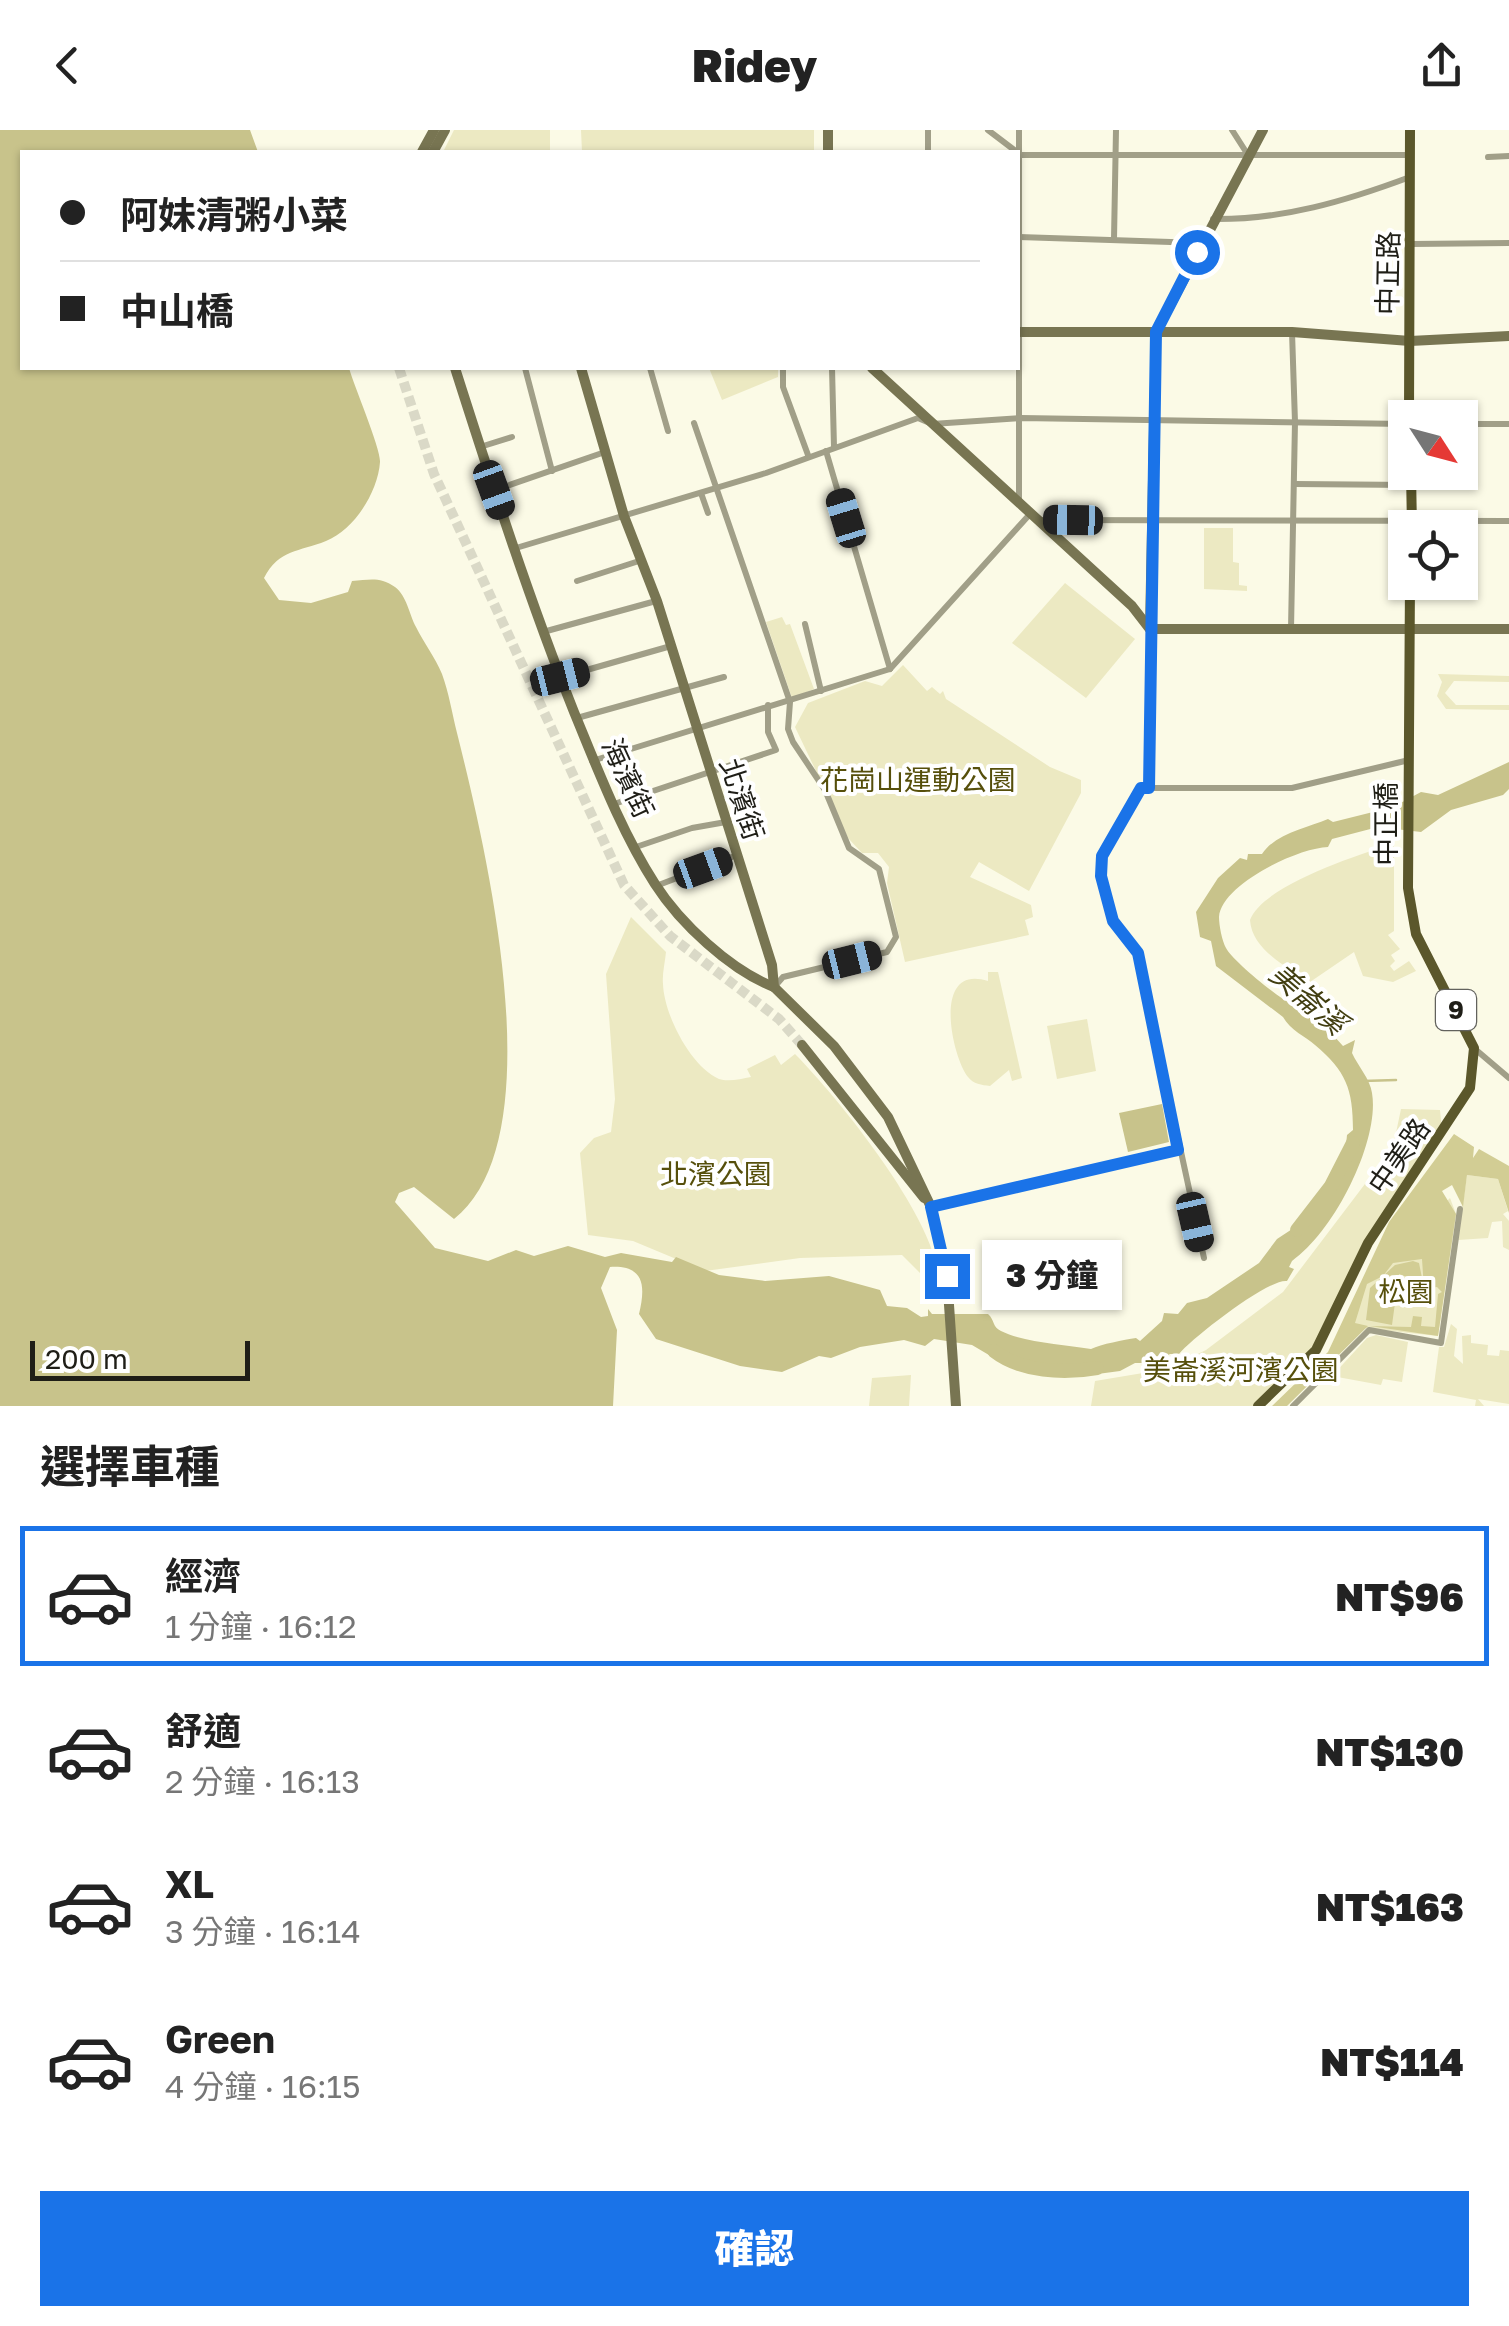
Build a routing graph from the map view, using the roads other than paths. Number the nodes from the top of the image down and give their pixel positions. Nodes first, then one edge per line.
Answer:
1 (988, 130) edge
2 (1116, 130) edge
3 (1232, 130) edge
4 (1263, 130) edge
5 (1410, 130) edge
6 (1013, 150) edge
7 (1020, 154) edge
8 (1116, 155) junction
9 (1248, 156) junction
10 (1410, 156) junction
11 (1509, 156) edge
12 (1488, 157) dead end
13 (1411, 176) junction
14 (1213, 219) junction
15 (1020, 236) edge
16 (1114, 239) junction
17 (1201, 243) junction
18 (1509, 243) edge
19 (1412, 244) junction
20 (1020, 332) edge
21 (1156, 332) junction
22 (1292, 332) junction
23 (1509, 336) edge
24 (1410, 341) junction
25 (456, 370) edge
26 (526, 370) edge
27 (582, 370) edge
28 (651, 370) edge
29 (783, 370) edge
30 (832, 370) edge
31 (874, 370) edge
32 (1019, 370) edge
33 (1408, 400) edge
34 (1021, 418) junction
35 (1388, 421) edge
36 (1154, 422) junction
37 (1295, 422) junction
38 (694, 423) dead end
39 (932, 424) junction
40 (1478, 424) edge
41 (1509, 424) edge
42 (668, 430) dead end
43 (512, 437) dead end
44 (480, 447) junction
45 (830, 448) junction
46 (604, 452) junction
47 (808, 454) junction
48 (552, 471) junction
49 (1388, 479) edge
50 (1295, 484) junction
51 (718, 486) junction
52 (494, 490) junction
53 (700, 493) junction
54 (1019, 504) junction
55 (708, 513) dead end
56 (624, 516) junction
57 (1035, 516) junction
58 (1509, 520) edge
59 (1478, 521) edge
60 (1152, 522) junction
61 (1290, 522) junction
62 (1388, 524) edge
63 (516, 548) junction
64 (640, 561) junction
65 (577, 582) dead end
66 (657, 600) junction
67 (1410, 600) edge
68 (805, 624) dead end
69 (1150, 629) junction
70 (1291, 629) junction
71 (1409, 629) junction
72 (1509, 629) edge
73 (542, 632) junction
74 (671, 646) junction
75 (890, 668) junction
76 (560, 677) junction
77 (724, 678) dead end
78 (685, 686) junction
79 (822, 691) junction
80 (790, 702) junction
81 (769, 704) junction
82 (577, 718) junction
83 (696, 729) junction
84 (592, 760) junction
85 (1408, 760) junction
86 (711, 773) junction
87 (1149, 788) junction
88 (614, 804) junction
89 (726, 822) junction
90 (636, 847) junction
91 (737, 855) junction
92 (656, 886) junction
93 (774, 987) junction
94 (802, 1045) tunnel mouth
95 (1474, 1048) junction
96 (1509, 1078) edge
97 (1178, 1150) junction
98 (931, 1207) junction
99 (1460, 1209) dead end
100 (1204, 1258) dead end
101 (956, 1406) edge
102 (1258, 1406) edge
103 (1294, 1406) edge

1 - 6 street
2 - 8 street
3 - 9 street
4 - 9 street
5 - 10 main road, 中正路
7 - 8 street
8 - 9 street
8 - 16 street
9 - 10 street
9 - 14 street
10 - 13 main road, 中正路
11 - 12 street
13 - 14 street
13 - 19 main road, 中正路
14 - 17 street
15 - 16 street
16 - 17 street
17 - 21 street
18 - 19 street
19 - 24 main road, 中正路
20 - 21 street
21 - 22 street
21 - 36 street
22 - 24 street
22 - 37 street
23 - 24 street
24 - 33 main road, 中正路
25 - 44 street, 海濱街
26 - 48 street
27 - 46 street, 北濱街
28 - 42 street
29 - 47 street
30 - 45 street
31 - 39 street
32 - 34 street
34 - 36 street
34 - 39 street
34 - 54 street
35 - 37 street
36 - 37 street
36 - 60 street
37 - 50 street
38 - 51 street
39 - 45 street
39 - 54 street
40 - 41 street
43 - 44 street
44 - 52 street, 海濱街
45 - 47 street
45 - 75 street
46 - 48 street
46 - 56 street, 北濱街
47 - 51 street
48 - 52 street
49 - 50 street
50 - 61 street
51 - 53 street
51 - 80 street
52 - 63 street, 海濱街
53 - 55 street
53 - 56 street
54 - 57 street
56 - 63 street
56 - 64 street, 北濱街
57 - 60 street
57 - 69 street
57 - 75 street
58 - 59 street
60 - 61 street
60 - 69 street
61 - 62 street
61 - 70 street
63 - 73 street, 海濱街
64 - 65 street
64 - 66 street, 北濱街
66 - 73 street
66 - 74 street, 北濱街
67 - 71 main road, 9
68 - 79 street
69 - 70 street
69 - 87 street
70 - 71 street
71 - 72 street
71 - 85 main road, 9
73 - 76 street, 海濱街
74 - 76 street
74 - 78 street, 北濱街
75 - 79 street
76 - 82 street, 海濱街
77 - 78 street
78 - 82 street
78 - 83 street, 北濱街
79 - 80 street
80 - 81 street
80 - 93 street
81 - 83 street
81 - 86 street
82 - 84 street, 海濱街
83 - 84 street
83 - 86 street, 北濱街
84 - 88 street, 海濱街
85 - 87 street
85 - 95 main road, 中正橋 / 9
86 - 88 street
86 - 89 street, 北濱街
87 - 97 street
88 - 90 street, 海濱街
89 - 90 street
89 - 91 street, 北濱街
90 - 92 street, 海濱街
91 - 92 street
91 - 93 street, 北濱街
92 - 93 street, 海濱街
93 - 98 street
94 - 98 street
95 - 96 street
95 - 102 main road, 中美路 / 9
97 - 98 street
97 - 100 street
98 - 101 street
99 - 103 street

